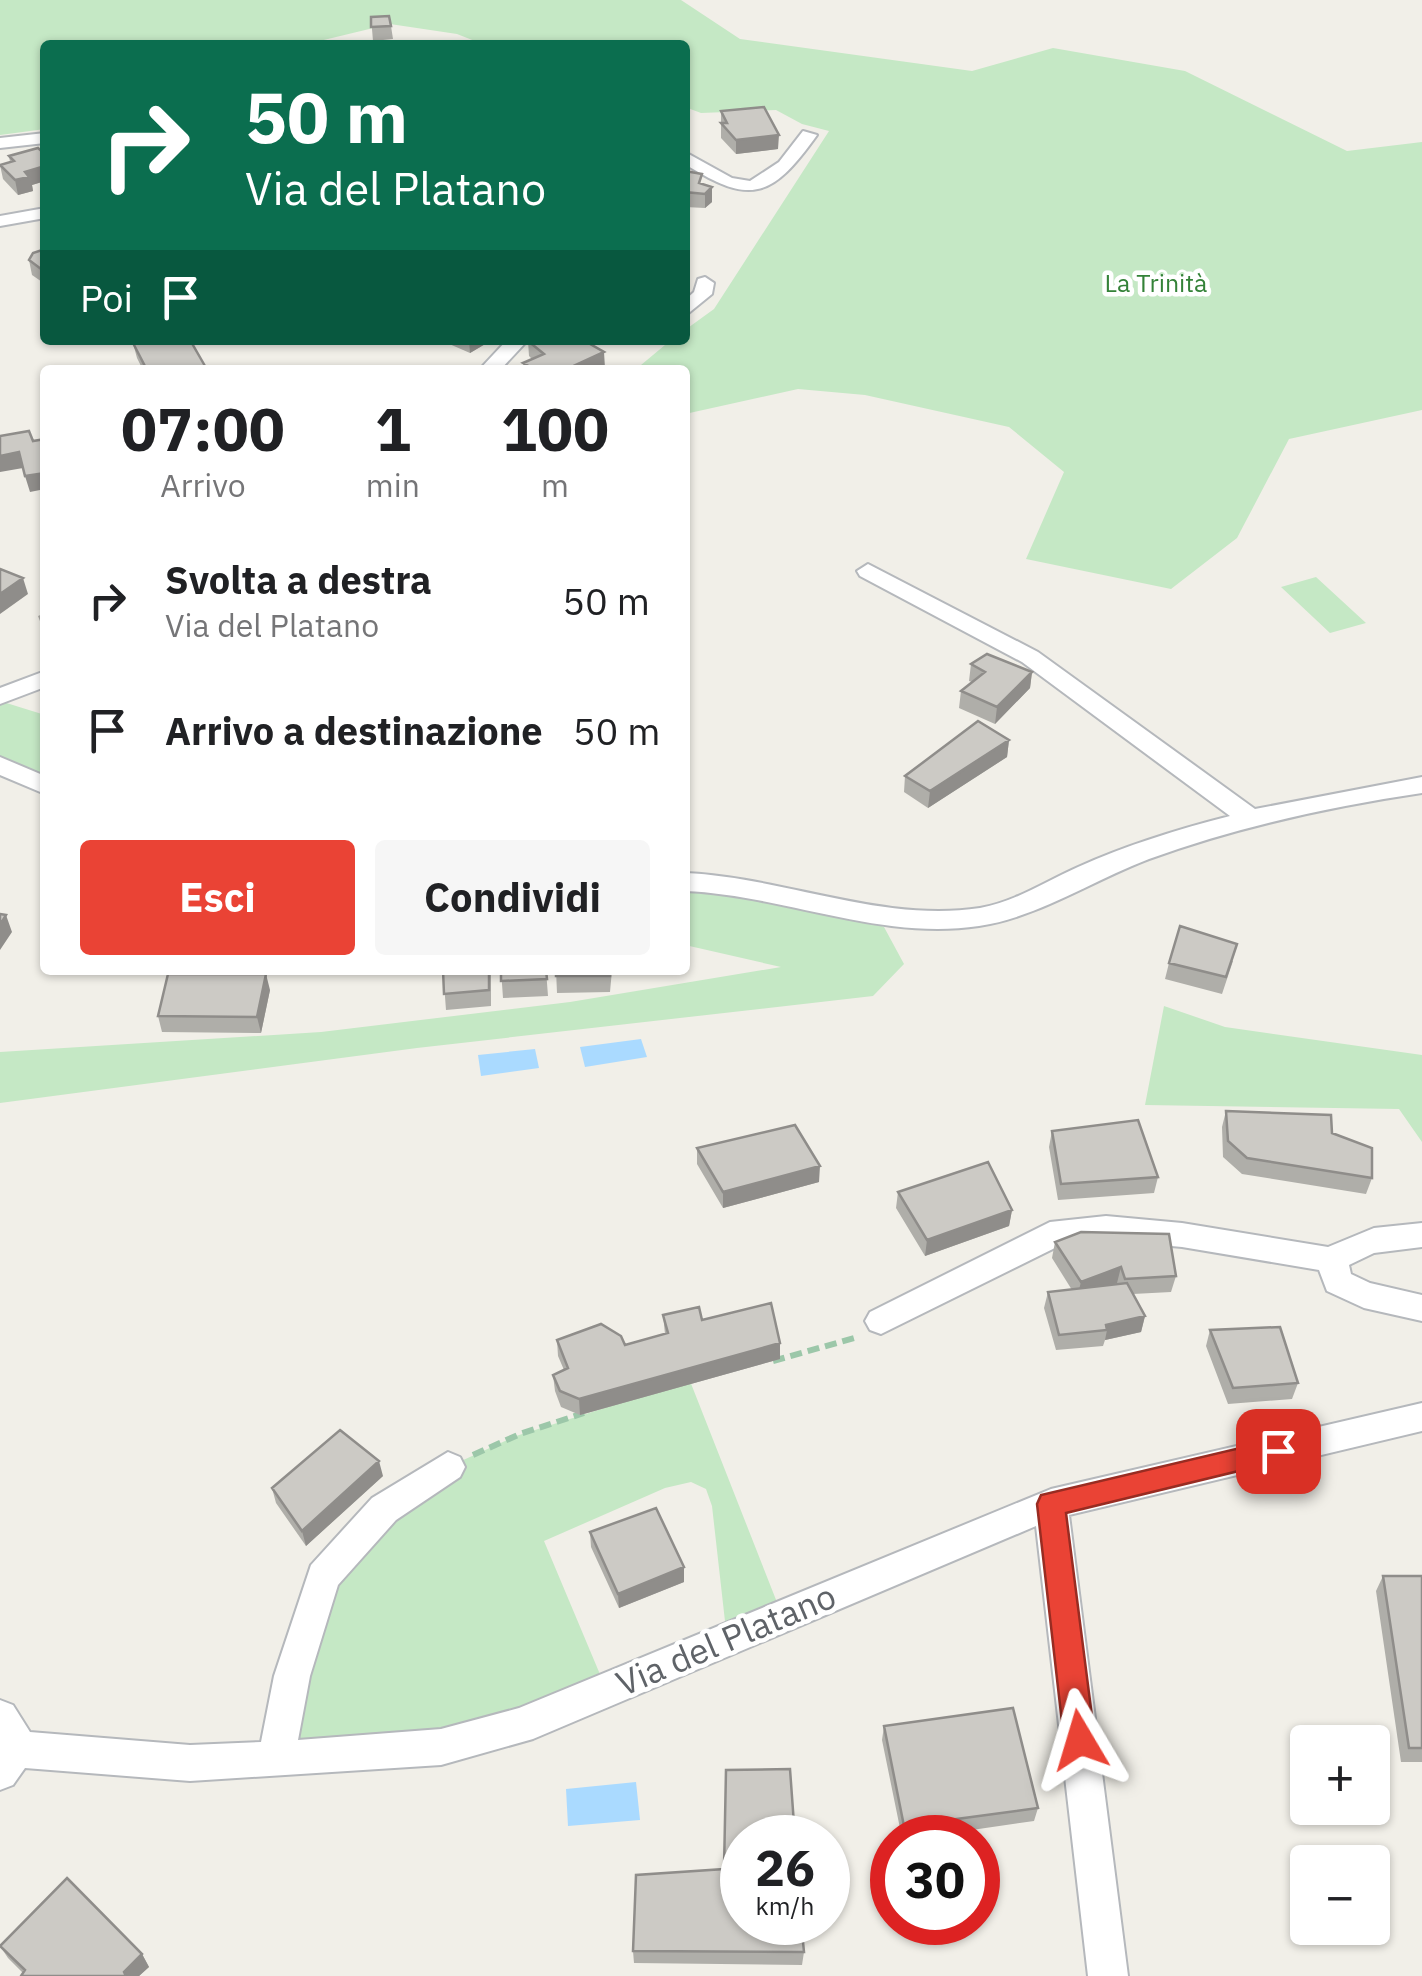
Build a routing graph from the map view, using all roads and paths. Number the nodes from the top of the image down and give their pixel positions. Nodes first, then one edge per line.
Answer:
1 (809, 135) dead end
2 (40, 139) edge
3 (0, 143) edge
4 (690, 160) edge
5 (40, 214) edge
6 (0, 221) edge
7 (704, 283) dead end
8 (690, 306) edge
9 (513, 345) edge
10 (495, 365) edge
11 (868, 571) dead end
12 (40, 680) edge
13 (0, 696) edge
14 (0, 765) edge
15 (40, 784) edge
16 (1422, 785) edge
17 (1252, 819) junction
18 (690, 882) edge
19 (1422, 1235) edge
20 (1332, 1260) junction
21 (1422, 1308) edge
22 (881, 1321) joint
23 (762, 1363) edge
24 (595, 1410) edge
25 (1422, 1417) edge
26 (448, 1467) joint
27 (1051, 1504) junction
28 (5, 1746) edge
29 (276, 1760) junction
30 (1108, 1976) edge

1 - 4 street
2 - 3 street
5 - 6 street
7 - 8 street
9 - 10 street
11 - 17 street
12 - 13 street
14 - 15 street
16 - 17 street
17 - 18 street
19 - 20 street
20 - 21 street
20 - 22 street
22 - 23 path
24 - 26 path
25 - 27 street, Via del Platano
26 - 29 street
27 - 29 street, Via del Platano
27 - 30 street
28 - 29 street, Via del Platano

